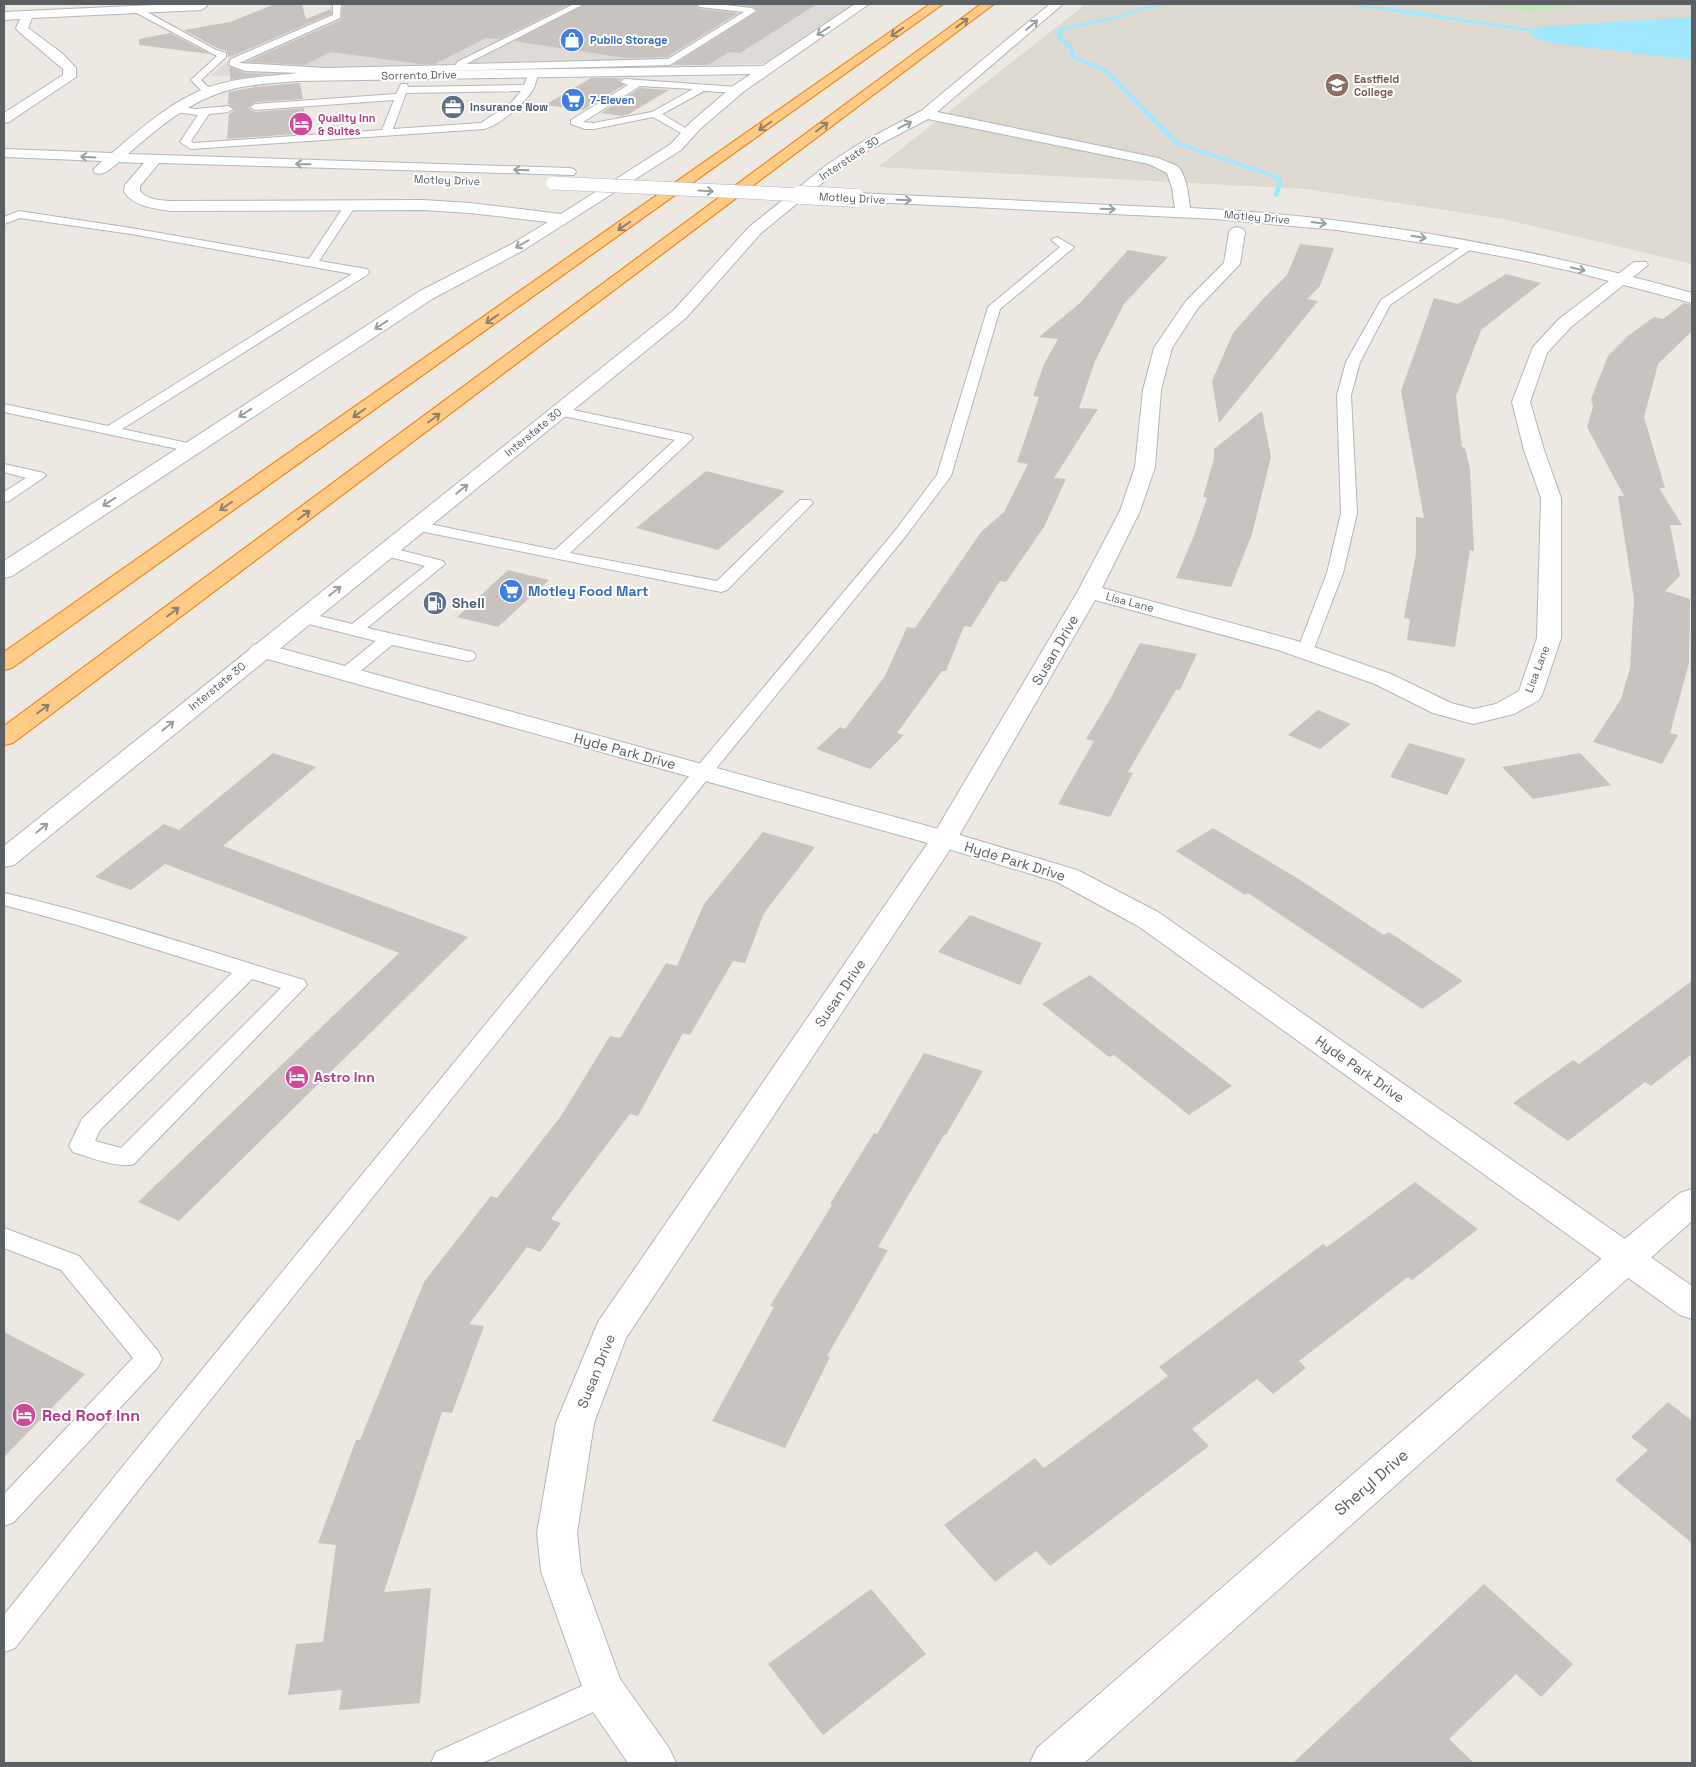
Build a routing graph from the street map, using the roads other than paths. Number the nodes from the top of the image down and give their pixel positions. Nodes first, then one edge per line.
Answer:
1 (338, 4) edge
2 (580, 4) edge
3 (700, 4) edge
4 (863, 4) edge
5 (936, 4) edge
6 (988, 4) edge
7 (1057, 4) edge
8 (201, 6) dead end
9 (136, 10) junction
10 (322, 14) dead end
11 (27, 15) junction
12 (4, 16) edge
13 (223, 55) junction
14 (671, 67) junction
15 (765, 70) junction
16 (450, 71) junction
17 (539, 71) junction
18 (698, 71) junction
19 (624, 72) junction
20 (302, 73) junction
21 (408, 75) junction
22 (638, 84) junction
23 (529, 88) junction
24 (702, 88) junction
25 (214, 90) junction
26 (737, 90) junction
27 (401, 94) junction
28 (12, 97) dead end
29 (37, 98) junction
30 (255, 107) dead end
31 (176, 109) junction
32 (228, 109) dead end
33 (194, 112) junction
34 (655, 114) junction
35 (926, 114) junction
36 (4, 119) edge
37 (387, 131) junction
38 (688, 134) junction
39 (4, 153) edge
40 (115, 158) junction
41 (154, 160) junction
42 (4, 166) edge
43 (100, 170) junction
44 (142, 172) junction
45 (221, 176) dead end
46 (298, 178) dead end
47 (1275, 204) dead end
48 (350, 205) junction
49 (1182, 206) junction
50 (564, 220) junction
51 (4, 221) edge
52 (1237, 232) dead end
53 (1056, 240) dead end
54 (1470, 245) junction
55 (312, 263) junction
56 (1635, 268) junction
57 (1692, 298) edge
58 (4, 408) edge
59 (559, 411) junction
60 (109, 431) junction
61 (192, 448) junction
62 (4, 468) edge
63 (4, 498) edge
64 (805, 502) dead end
65 (415, 526) junction
66 (384, 551) junction
67 (558, 555) junction
68 (4, 571) edge
69 (1089, 591) junction
70 (303, 617) junction
71 (354, 630) junction
72 (389, 639) junction
73 (261, 650) junction
74 (1305, 651) junction
75 (467, 656) dead end
76 (4, 663) edge
77 (346, 674) junction
78 (4, 738) edge
79 (703, 772) junction
80 (944, 839) junction
81 (4, 859) edge
82 (4, 898) edge
83 (248, 970) junction
84 (1692, 1202) edge
85 (4, 1238) edge
86 (1626, 1257) junction
87 (1692, 1305) edge
88 (4, 1513) edge
89 (4, 1638) edge
90 (604, 1691) junction
91 (447, 1763) edge
92 (654, 1763) edge
93 (1052, 1763) edge

1 - 20 lane
2 - 16 lane
3 - 14 lane
4 -> 15 main road
5 -> 76 highway
78 -> 6 highway
35 -> 7 main road, Interstate 30
8 - 9 main road
9 - 11 main road
9 - 13 lane
10 - 13 lane
11 - 12 main road
11 - 29 main road
13 - 25 lane
14 - 17 lane
14 - 18 main road, Sorrento Drive
14 - 19 main road, Sorrento Drive
15 - 18 main road, Sorrento Drive
15 - 26 main road
16 - 17 main road, Sorrento Drive
16 - 20 lane
16 - 21 main road, Sorrento Drive
17 - 19 main road, Sorrento Drive
17 - 23 lane
18 - 24 lane
19 - 22 lane
20 - 21 main road, Sorrento Drive
20 - 25 main road, Sorrento Drive
21 - 27 lane
22 - 24 lane
22 - 34 lane
23 - 27 lane
23 - 37 lane
24 - 26 lane
24 - 34 lane
25 - 31 main road, Sorrento Drive
26 - 38 main road
27 - 30 lane
27 - 37 lane
28 - 29 main road
29 - 36 main road
31 - 33 lane
31 - 40 main road, Sorrento Drive
32 - 33 lane
33 - 37 lane
34 - 38 lane
35 - 49 main road
59 -> 35 main road, Interstate 30
38 - 50 main road
40 -> 39 main road, Motley Drive
40 - 41 main road, Motley Drive
40 - 43 main road, Sorrento Drive
41 - 44 main road
49 -> 41 main road, Motley Drive
42 - 43 main road
43 - 44 main road
44 - 45 main road
44 - 48 main road
46 -> 49 main road, Motley Drive, bridge
47 - 49 main road, Motley Drive
48 - 50 main road
48 - 55 lane
49 -> 54 main road, Motley Drive
50 -> 61 main road
51 - 55 lane
52 - 69 main road, Susan Drive
53 - 79 lane
54 -> 56 main road, Motley Drive
54 - 74 lane
55 - 60 lane
56 - 57 main road, Motley Drive
56 - 74 main road, Lisa Lane
58 - 60 lane
65 -> 59 main road, Interstate 30
59 - 67 lane
60 - 61 lane
61 -> 68 main road
62 - 63 lane
64 - 67 lane
65 - 66 main road, Interstate 30
65 - 67 lane
70 -> 66 main road, Interstate 30
66 - 71 lane
69 - 74 main road, Lisa Lane
69 - 80 main road, Susan Drive
70 - 71 lane
70 - 73 main road, Interstate 30
71 - 72 lane
72 - 75 lane
72 - 77 lane
73 - 77 main road, Hyde Park Drive
81 -> 73 main road, Interstate 30
77 - 79 main road, Hyde Park Drive
79 - 80 main road, Hyde Park Drive
79 - 89 lane
80 - 86 main road, Hyde Park Drive
80 - 90 main road, Susan Drive
82 - 83 lane
83 - 83 lane
84 - 86 main road, Sheryl Drive
85 - 88 lane
86 - 87 main road, Hyde Park Drive
86 - 93 main road, Sheryl Drive
90 - 91 lane
90 - 92 main road, Susan Drive

